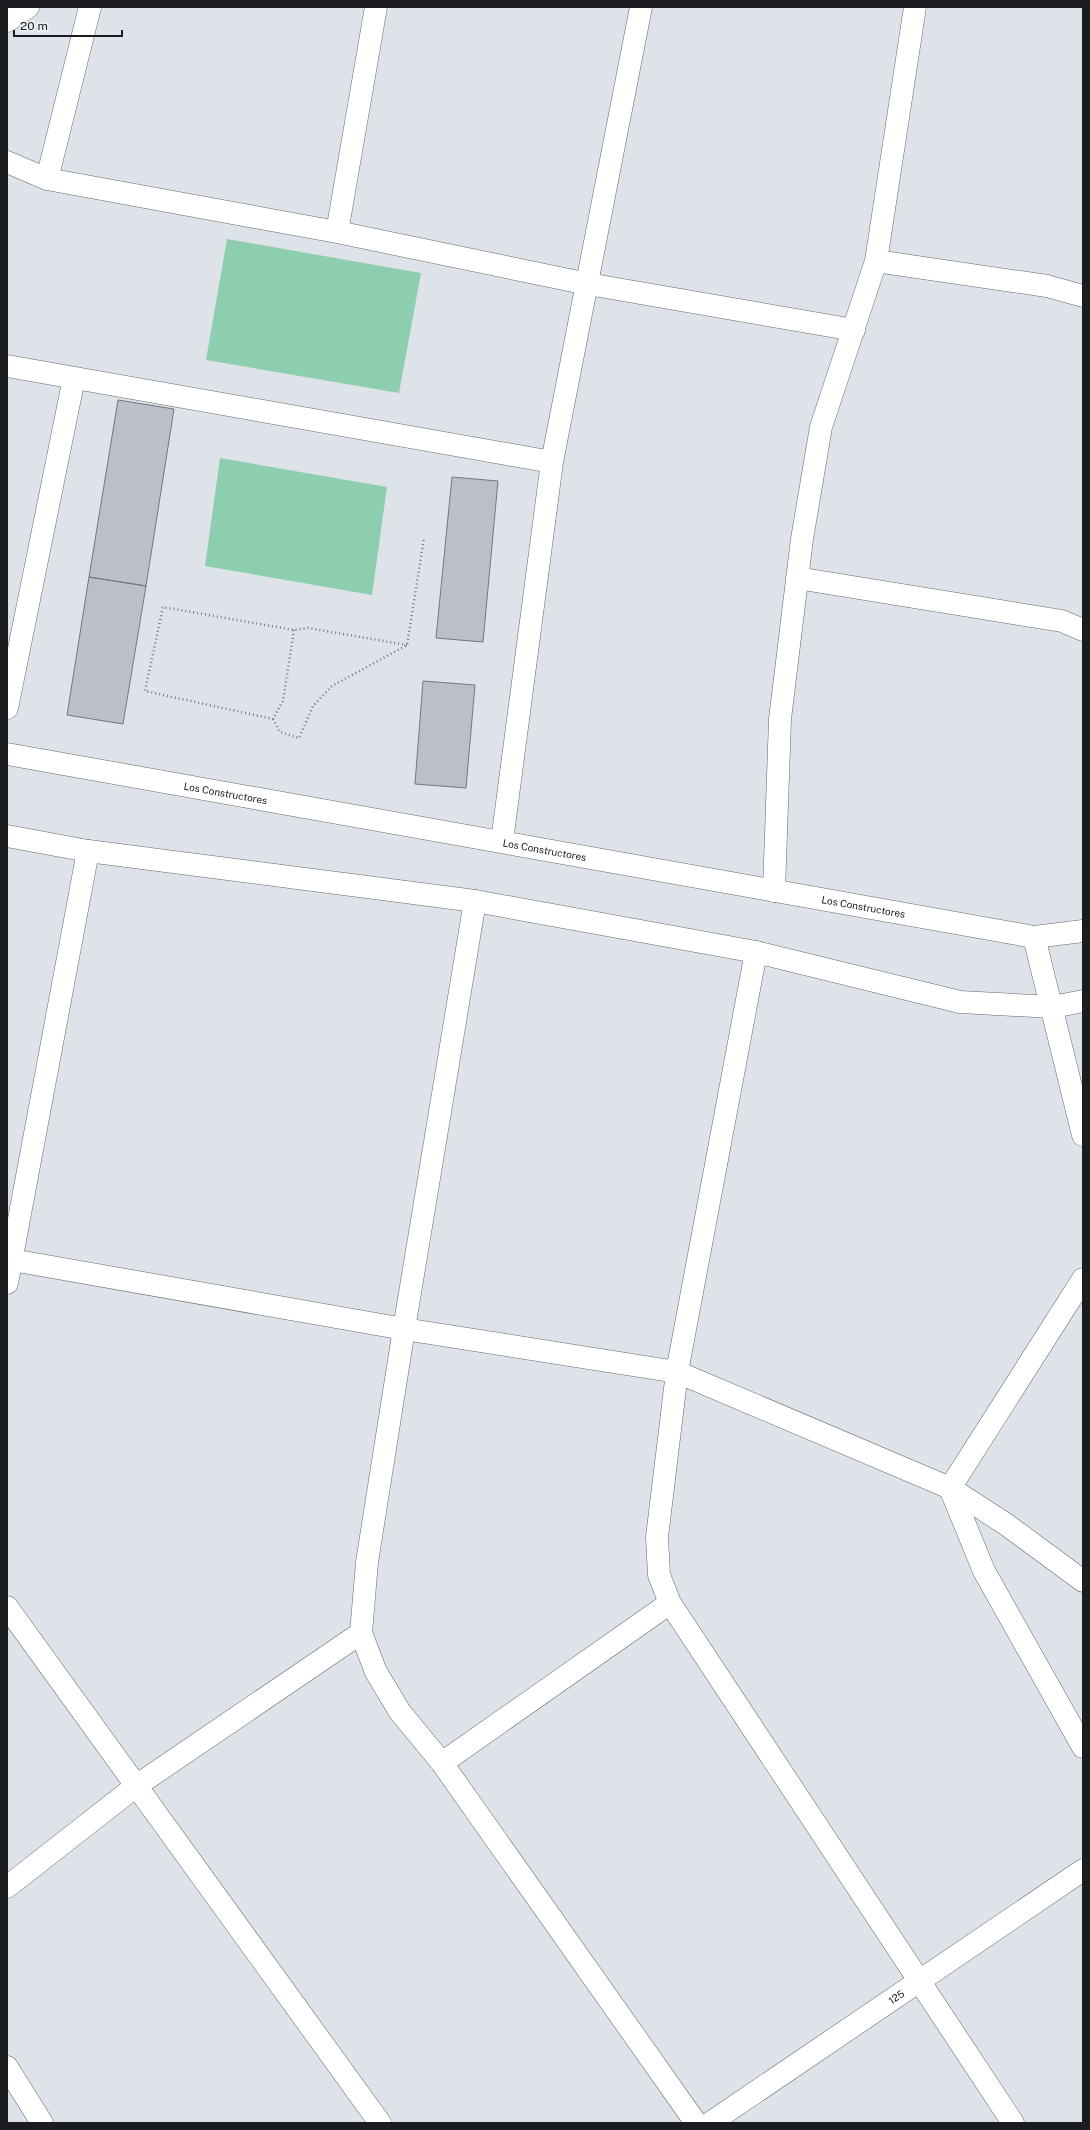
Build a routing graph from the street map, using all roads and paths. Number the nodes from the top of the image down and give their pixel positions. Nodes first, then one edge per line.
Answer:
1 (28, 7) edge
2 (90, 7) edge
3 (376, 7) edge
4 (640, 7) edge
5 (915, 7) edge
6 (7, 21) edge
7 (7, 162) edge
8 (47, 179) junction
9 (337, 232) junction
10 (876, 261) junction
11 (588, 284) junction
12 (1083, 296) edge
13 (854, 330) junction
14 (7, 366) edge
15 (74, 378) junction
16 (552, 462) junction
17 (424, 538) dead end
18 (797, 578) junction
19 (294, 630) junction
20 (1083, 630) edge
21 (407, 645) junction
22 (7, 708) edge
23 (273, 719) junction
24 (7, 754) edge
25 (7, 836) edge
26 (502, 841) junction
27 (88, 851) junction
28 (774, 890) junction
29 (475, 901) junction
30 (1083, 931) edge
31 (1034, 937) junction
32 (756, 952) junction
33 (1083, 1002) edge
34 (1053, 1006) junction
35 (1083, 1135) edge
36 (12, 1260) junction
37 (1083, 1279) edge
38 (7, 1283) edge
39 (404, 1329) junction
40 (677, 1372) junction
41 (950, 1488) junction
42 (1083, 1582) edge
43 (670, 1603) junction
44 (7, 1607) edge
45 (361, 1633) junction
46 (1083, 1747) edge
47 (442, 1763) junction
48 (136, 1786) junction
49 (1083, 1870) edge
50 (7, 1887) edge
51 (920, 1982) junction
52 (7, 2067) edge
53 (42, 2123) edge
54 (380, 2123) edge
55 (696, 2123) edge
56 (710, 2123) edge
57 (1012, 2123) edge

1 - 6 street
2 - 8 street
3 - 9 street
4 - 11 street
5 - 10 street
7 - 8 street
8 - 9 street
9 - 11 street
10 - 12 street
10 - 13 street
11 - 13 street
11 - 16 street
13 - 18 street
14 - 15 street
15 - 16 street
15 - 22 street
16 - 26 street
17 - 21 path
18 - 20 street
18 - 28 street
19 - 21 path
19 - 23 path
19 - 23 path
21 - 23 path
24 - 26 street, Los Constructores
25 - 27 street
26 - 28 street, Los Constructores
27 - 29 street
27 - 36 street
28 - 31 street, Los Constructores
29 - 32 street
29 - 39 street
30 - 31 street, Los Constructores
31 - 34 street
32 - 34 street
32 - 40 street
33 - 34 street
34 - 35 street
36 - 38 street
36 - 39 street
37 - 41 street
39 - 40 street
39 - 45 street
40 - 41 street
40 - 43 street
41 - 42 street
41 - 46 street
43 - 47 street
43 - 51 street
44 - 48 street
45 - 47 street
45 - 48 street
47 - 55 street
48 - 50 street
48 - 54 street
49 - 51 street, 125
51 - 56 street, 125
51 - 57 street
52 - 53 street

